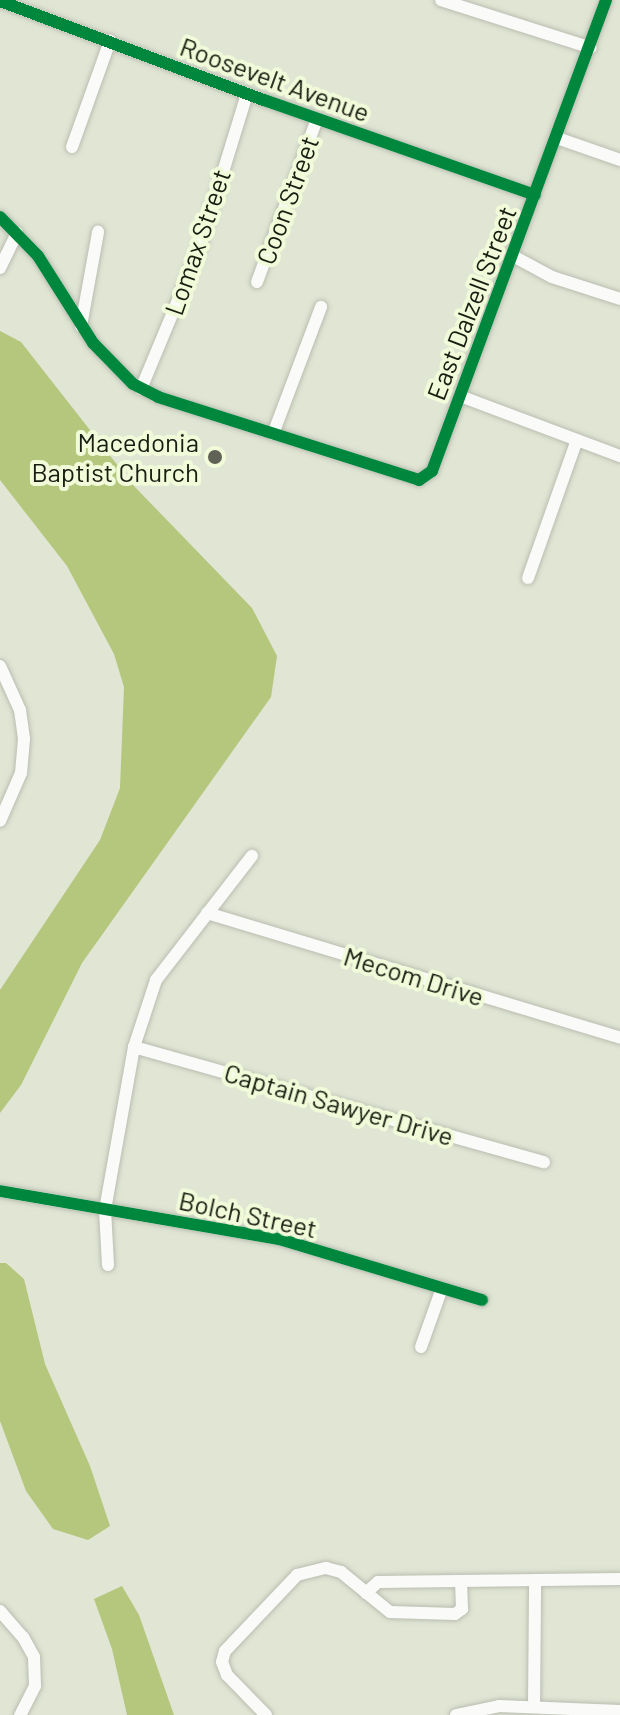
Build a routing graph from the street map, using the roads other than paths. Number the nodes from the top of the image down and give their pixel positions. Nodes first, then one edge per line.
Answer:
1 (441, 0) edge
2 (606, 0) edge
3 (0, 1) edge
4 (110, 41) junction
5 (591, 48) junction
6 (247, 94) junction
7 (317, 119) junction
8 (557, 138) junction
9 (72, 147) dead end
10 (620, 160) edge
11 (535, 195) junction
12 (0, 217) edge
13 (98, 232) dead end
14 (17, 233) junction
15 (513, 256) junction
16 (0, 268) edge
17 (257, 282) dead end
18 (620, 299) edge
19 (321, 307) dead end
20 (81, 326) junction
21 (141, 389) junction
22 (460, 396) junction
23 (273, 434) junction
24 (577, 440) junction
25 (620, 456) edge
26 (528, 578) dead end
27 (0, 666) edge
28 (0, 821) edge
29 (252, 856) dead end
30 (207, 913) junction
31 (620, 1038) edge
32 (134, 1047) junction
33 (544, 1162) dead end
34 (0, 1191) edge
35 (105, 1210) junction
36 (108, 1265) dead end
37 (442, 1288) junction
38 (482, 1300) dead end
39 (421, 1347) dead end
40 (620, 1579) edge
41 (535, 1580) junction
42 (461, 1581) junction
43 (366, 1593) junction
44 (0, 1611) edge
45 (534, 1707) junction
46 (620, 1711) edge
47 (20, 1715) edge
48 (266, 1715) edge
49 (456, 1715) edge

1 - 5 street
2 - 5 street, East Dalzell Street
3 - 4 street, Roosevelt Avenue
4 - 6 street, Roosevelt Avenue
4 - 9 street
5 - 8 street, East Dalzell Street
6 - 7 street, Roosevelt Avenue
6 - 21 street, Lomax Street
7 - 11 street, Roosevelt Avenue
7 - 17 street, Coon Street
8 - 10 street
8 - 11 street, East Dalzell Street
11 - 15 street, East Dalzell Street
12 - 14 street
13 - 20 street
14 - 16 street
14 - 20 street
15 - 18 street
15 - 22 street, East Dalzell Street
19 - 23 street
20 - 21 street
21 - 23 street
22 - 23 street, East Dalzell Street
22 - 24 street
24 - 25 street
24 - 26 street
27 - 28 street
29 - 30 street
30 - 31 street, Mecom Drive
30 - 32 street
32 - 33 street, Captain Sawyer Drive
32 - 35 street
34 - 35 street, Bolch Street
35 - 36 street
35 - 37 street, Bolch Street
37 - 38 street, Bolch Street
37 - 39 street
40 - 41 street
41 - 42 street
41 - 45 street
42 - 43 street
42 - 43 street
43 - 48 street
44 - 47 street
45 - 46 street
45 - 49 street

